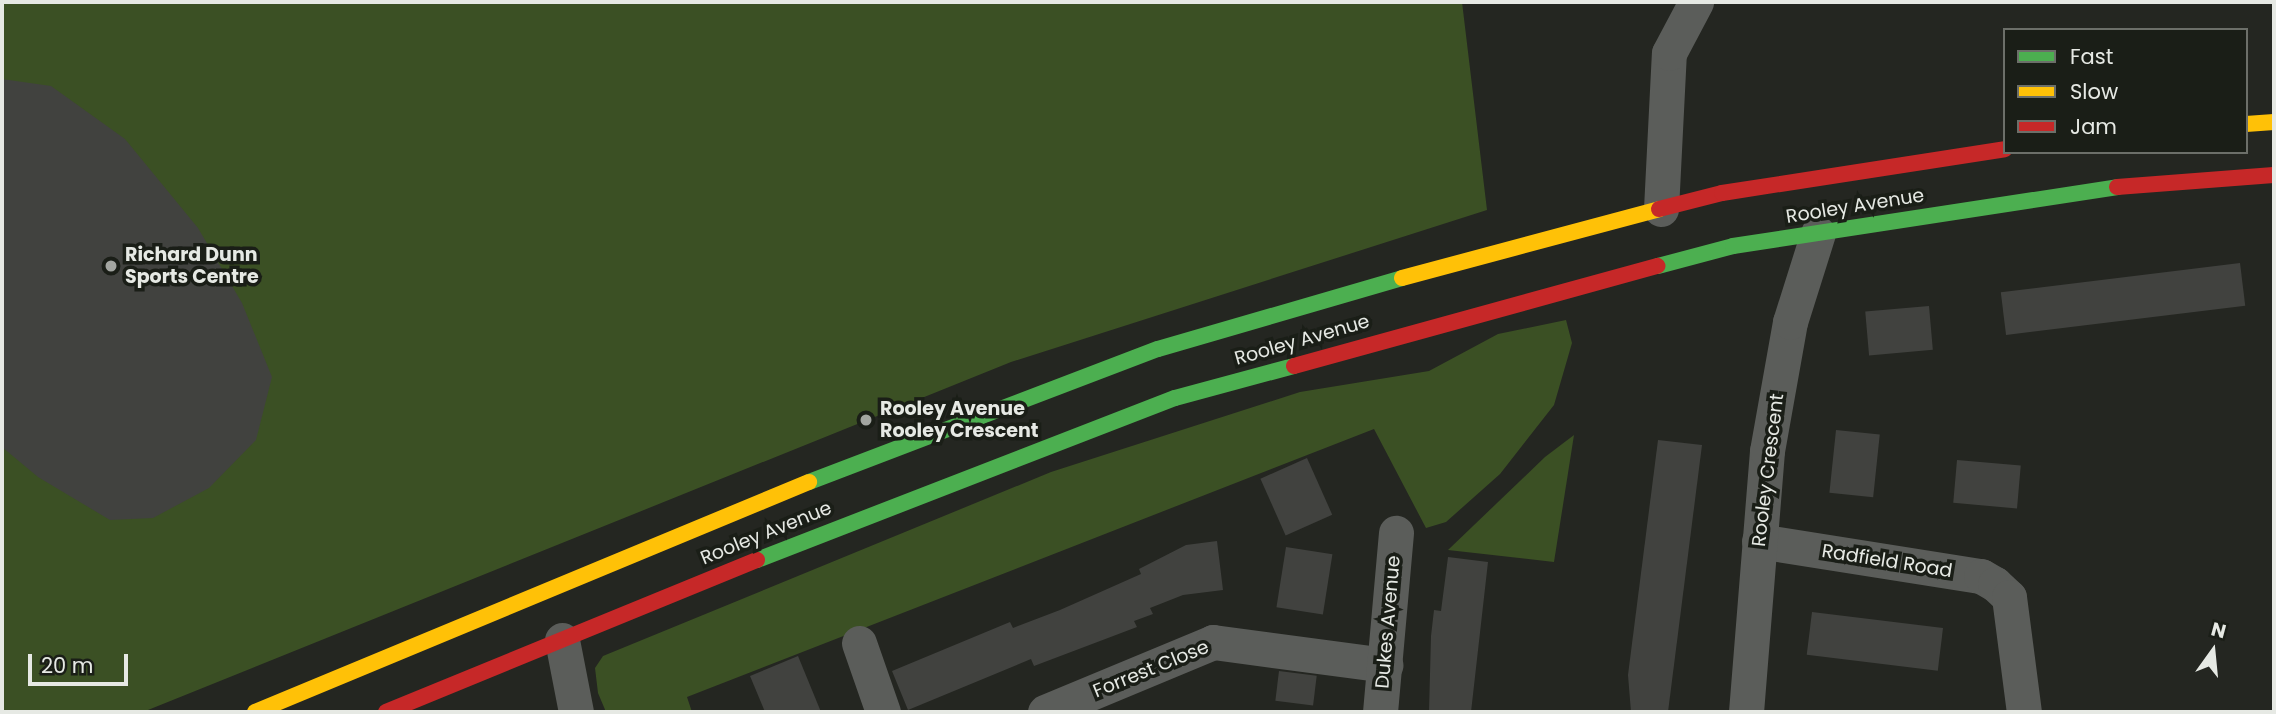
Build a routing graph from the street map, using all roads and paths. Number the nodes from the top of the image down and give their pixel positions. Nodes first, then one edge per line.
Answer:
1 (1696, 2) edge
2 (2274, 122) edge
3 (2248, 124) edge
4 (2003, 149) edge
5 (2274, 175) edge
6 (1661, 209) junction
7 (1818, 233) junction
8 (1396, 533) dead end
9 (1759, 541) junction
10 (562, 640) junction
11 (859, 643) dead end
12 (1385, 665) junction
13 (255, 712) edge
14 (386, 712) edge
15 (576, 712) edge
16 (883, 712) edge
17 (1045, 712) edge
18 (1380, 712) edge
19 (1746, 712) edge
20 (2024, 712) edge

1 - 6 street
2 - 3 highway
4 - 6 highway, Rooley Avenue
5 - 7 highway, Rooley Avenue
6 - 13 highway, Rooley Avenue
7 - 9 street, Rooley Crescent
7 - 10 highway, Rooley Avenue
8 - 12 street, Dukes Avenue
9 - 19 street, Rooley Crescent
9 - 20 street, Radfield Road
10 - 14 highway, Rooley Avenue
10 - 15 street
11 - 16 street
12 - 17 street, Forrest Close
12 - 18 street, Dukes Avenue

